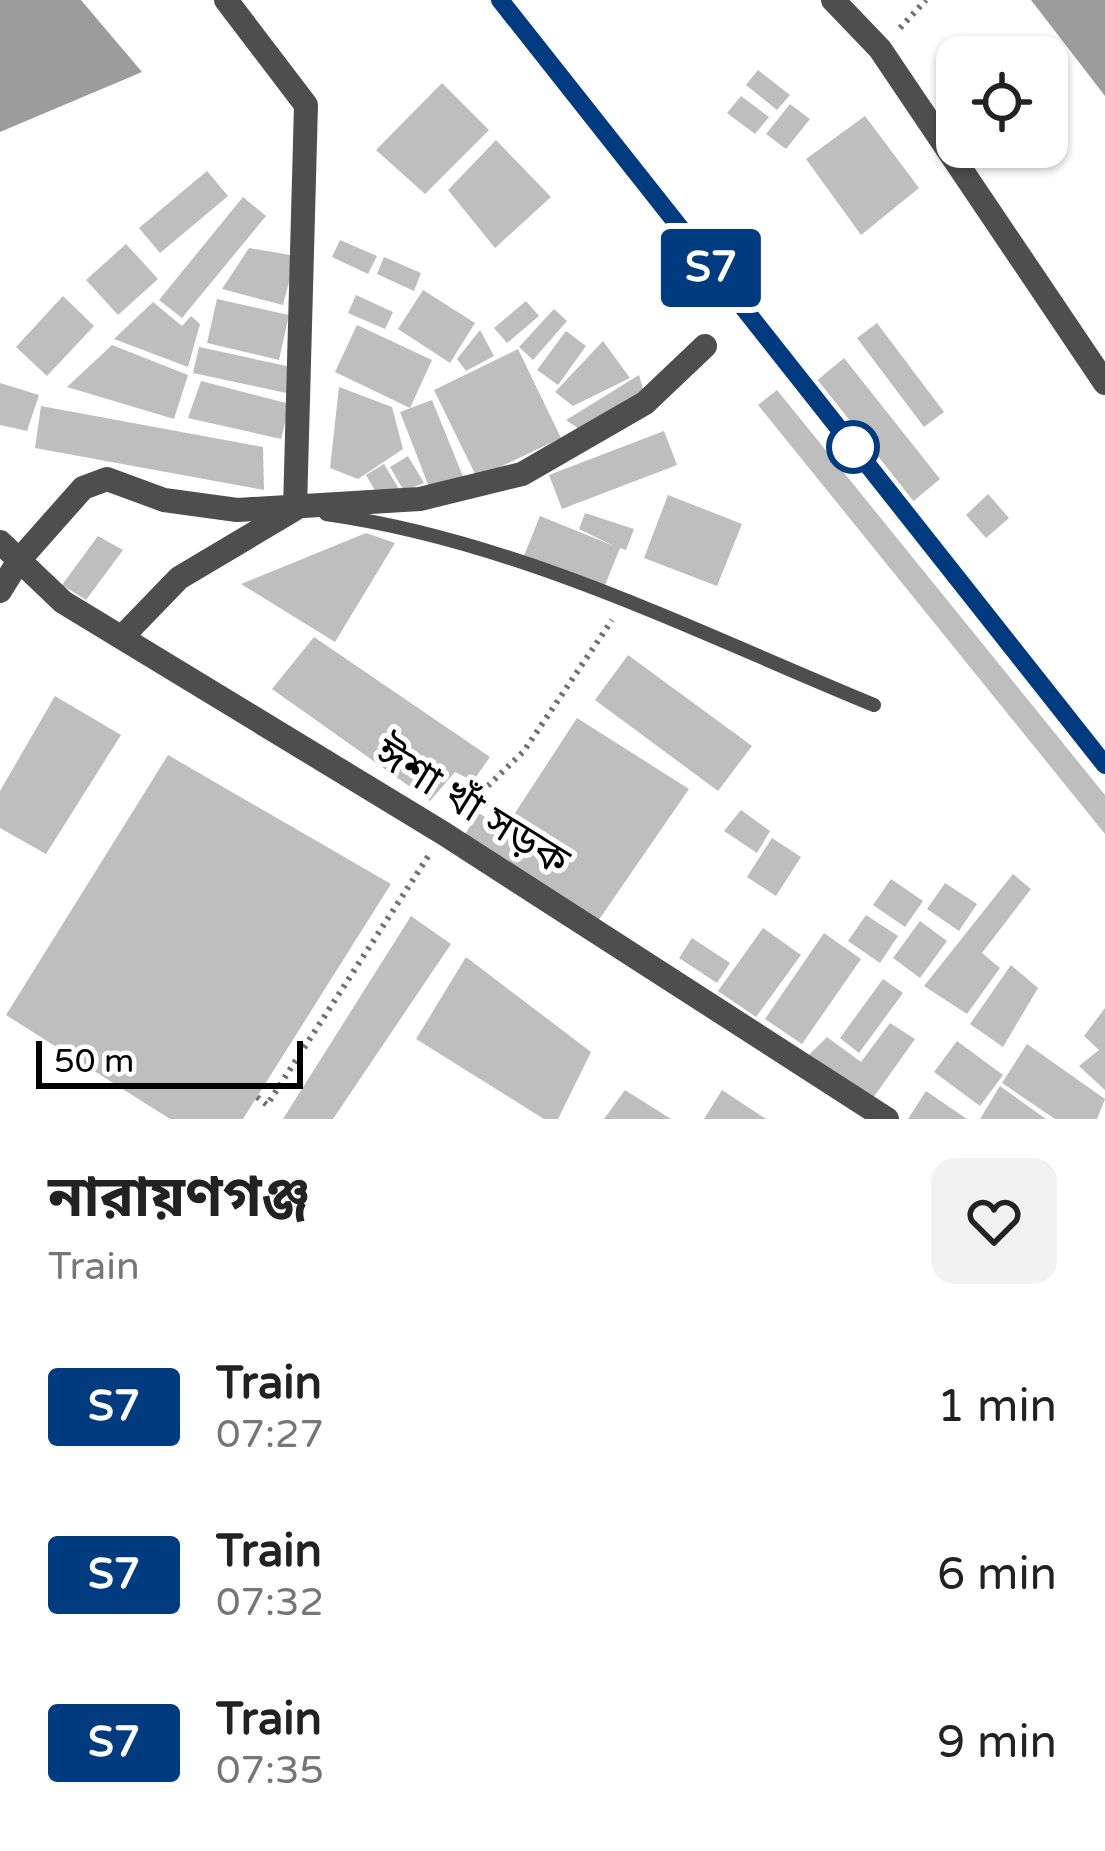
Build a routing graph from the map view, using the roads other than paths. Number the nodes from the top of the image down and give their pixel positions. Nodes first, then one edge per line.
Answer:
1 (226, 0) edge
2 (833, 0) edge
3 (706, 346) dead end
4 (1105, 383) edge
5 (295, 509) junction
6 (0, 542) edge
7 (20, 559) junction
8 (0, 591) edge
9 (122, 638) junction
10 (874, 705) dead end
11 (887, 1119) edge

1 - 5 street
2 - 4 street
3 - 5 street
5 - 7 street
5 - 9 street
5 - 10 lane
6 - 7 street, ঈশা খাঁ সড়ক
7 - 8 street
7 - 9 street, ঈশা খাঁ সড়ক
9 - 11 street, ঈশা খাঁ সড়ক

